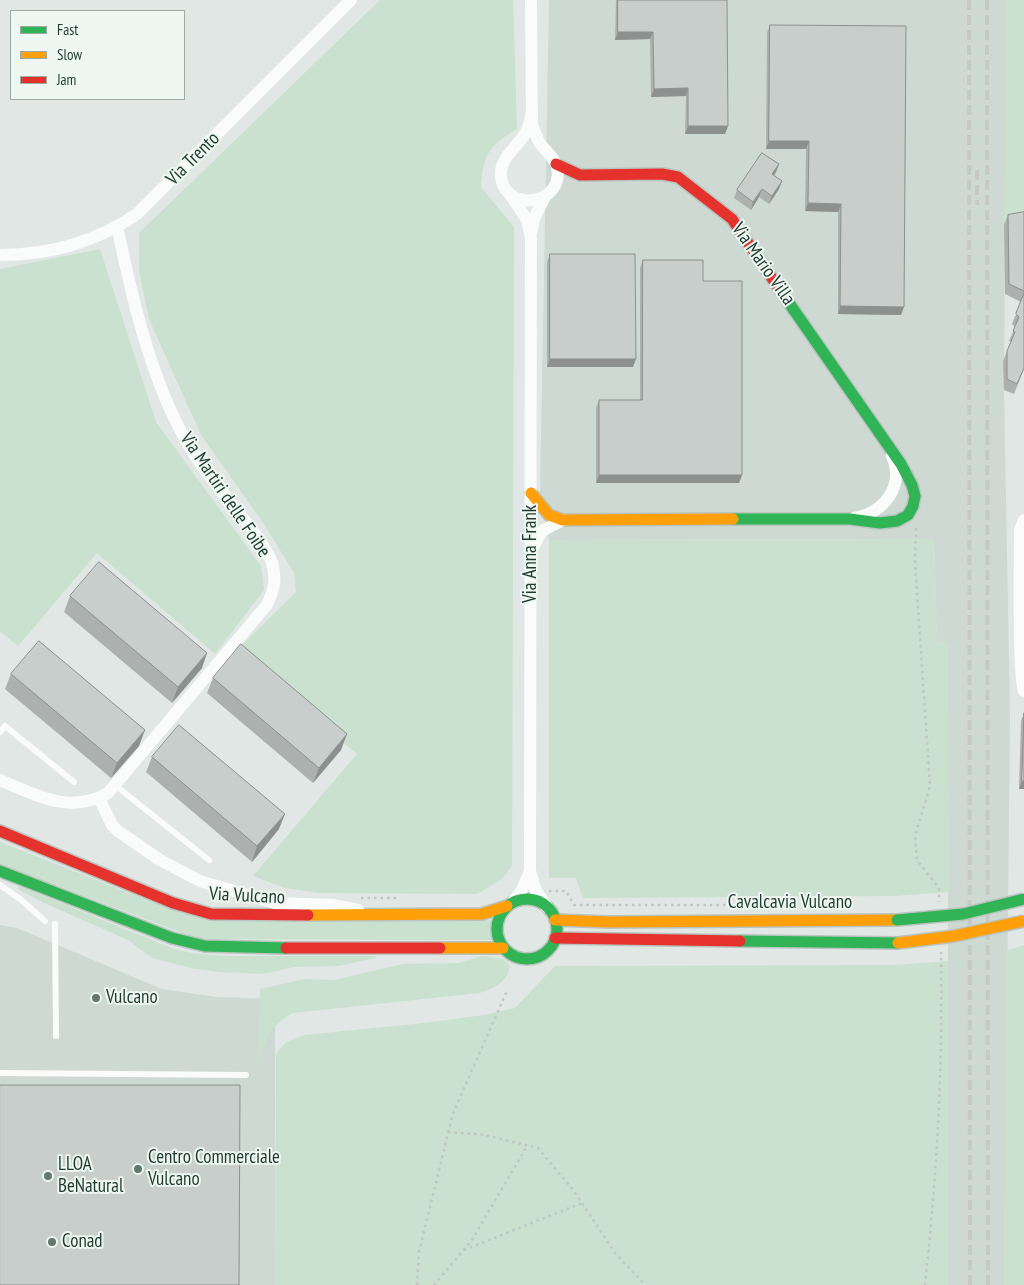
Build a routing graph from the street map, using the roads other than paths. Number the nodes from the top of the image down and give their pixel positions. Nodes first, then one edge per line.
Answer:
1 (352, 0) edge
2 (531, 0) edge
3 (531, 115) junction
4 (515, 149) junction
5 (545, 150) junction
6 (556, 164) junction
7 (580, 175) junction
8 (510, 194) junction
9 (548, 194) junction
10 (117, 226) junction
11 (531, 238) junction
12 (0, 255) edge
13 (888, 447) junction
14 (531, 493) junction
15 (850, 519) junction
16 (563, 520) junction
17 (1024, 520) edge
18 (530, 551) junction
19 (1024, 691) edge
20 (0, 732) edge
21 (0, 780) edge
22 (74, 782) dead end
23 (116, 786) junction
24 (99, 798) junction
25 (0, 832) edge
26 (209, 860) dead end
27 (530, 870) junction
28 (0, 871) edge
29 (0, 885) edge
30 (1024, 899) edge
31 (510, 904) junction
32 (547, 908) junction
33 (372, 915) junction
34 (45, 920) dead end
35 (555, 920) junction
36 (1024, 921) edge
37 (55, 924) dead end
38 (555, 938) junction
39 (503, 948) junction
40 (56, 1036) dead end
41 (0, 1073) edge
42 (246, 1075) dead end

1 - 10 street, Via Trento
2 - 3 street
3 - 4 street
3 - 5 street
4 - 5 street
4 - 8 street
5 - 6 street
6 - 7 main road, Via Mario Villa
6 - 9 street
7 - 9 street, Via Mario Villa
7 - 13 main road, Via Mario Villa
8 - 9 street
8 - 11 street, Via Anna Frank
9 - 11 street, Via Anna Frank
10 - 12 street, Via Trento
10 - 23 street, Via Martiri delle Foibe
11 - 14 street, Via Anna Frank
13 - 15 street, Via Mario Villa
13 - 15 main road, Via Mario Villa
14 - 16 main road
14 - 18 street, Via Anna Frank
15 - 16 main road, Via Mario Villa
16 - 18 street, Via Mario Villa
17 - 19 street
18 - 27 street, Via Anna Frank
20 - 22 lane
21 - 24 street, Via Martiri delle Foibe
23 - 24 street, Via Martiri delle Foibe
23 - 26 lane
24 - 33 street
25 - 33 main road, Via Vulcano
27 - 31 street, Via Anna Frank
27 - 32 street, Via Anna Frank
28 - 39 main road
29 - 34 lane
30 - 35 main road, Cavalcavia Vulcano, bridge
31 - 32 main road
31 - 33 main road, Via Vulcano
31 - 39 main road
32 - 35 main road
35 - 38 main road
36 - 38 main road, Cavalcavia Vulcano, bridge
37 - 40 lane
38 - 39 main road
41 - 42 lane

